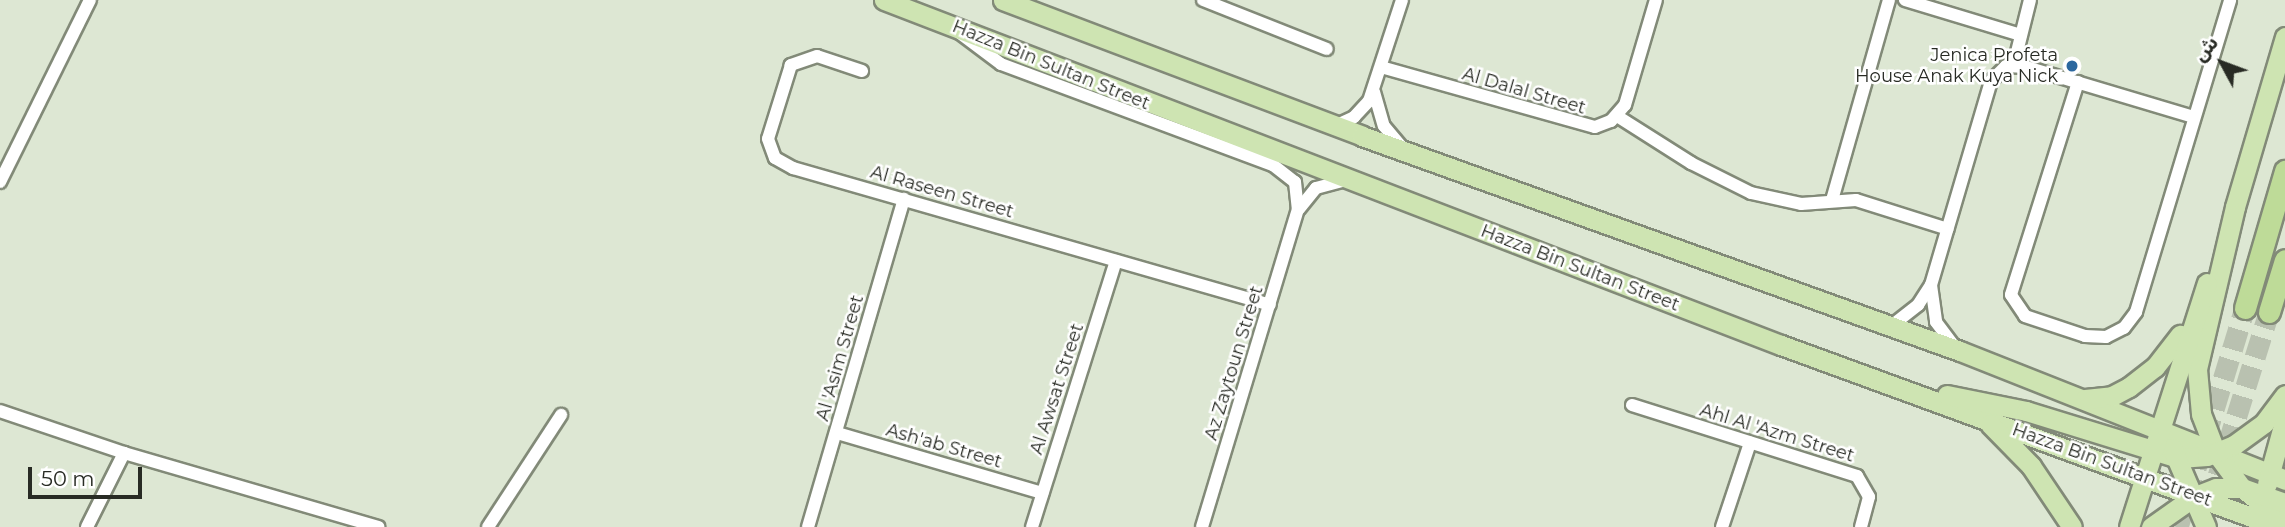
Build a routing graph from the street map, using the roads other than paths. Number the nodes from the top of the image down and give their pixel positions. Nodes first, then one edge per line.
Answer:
1 (90, 0) edge
2 (884, 0) edge
3 (1003, 0) edge
4 (1203, 0) edge
5 (1402, 0) edge
6 (1656, 0) edge
7 (1889, 0) edge
8 (1905, 0) edge
9 (2030, 0) edge
10 (2230, 0) edge
11 (953, 26) junction
12 (2021, 35) junction
13 (2285, 37) edge
14 (1327, 49) dead end
15 (2014, 64) junction
16 (1381, 67) junction
17 (862, 71) dead end
18 (2078, 82) junction
19 (1374, 92) junction
20 (1617, 116) junction
21 (2194, 117) junction
22 (1335, 126) junction
23 (1408, 152) junction
24 (2285, 171) edge
25 (1356, 181) junction
26 (0, 182) edge
27 (904, 199) junction
28 (1832, 200) junction
29 (2235, 207) junction
30 (1298, 209) junction
31 (1948, 229) junction
32 (2285, 260) edge
33 (1116, 261) junction
34 (1931, 285) junction
35 (1270, 305) junction
36 (2245, 308) tunnel mouth
37 (2269, 312) tunnel mouth
38 (1889, 328) junction
39 (1960, 351) junction
40 (1917, 393) junction
41 (2285, 396) edge
42 (2077, 398) junction
43 (1632, 405) dead end
44 (0, 411) edge
45 (561, 415) dead end
46 (1981, 416) junction
47 (2285, 418) edge
48 (2158, 430) junction
49 (837, 433) junction
50 (1750, 443) junction
51 (124, 453) junction
52 (2151, 453) junction
53 (2216, 453) junction
54 (2179, 458) junction
55 (2144, 477) junction
56 (2278, 477) edge
57 (2242, 488) junction
58 (1042, 493) junction
59 (2195, 496) junction
60 (2285, 503) edge
61 (2258, 511) edge
62 (2285, 522) edge
63 (87, 527) edge
64 (378, 527) edge
65 (488, 527) edge
66 (808, 527) edge
67 (1032, 527) edge
68 (1202, 527) edge
69 (1722, 527) edge
70 (1861, 527) edge
71 (2072, 527) edge
72 (2129, 527) edge
73 (2151, 527) edge
74 (2206, 527) edge
75 (2279, 527) edge

1 - 26 street
2 - 11 main road, Hazza Bin Sultan Street
3 - 22 main road
4 - 14 street
5 - 16 street
6 - 20 street
7 - 28 street
8 - 12 street
9 - 12 street
10 - 21 street
11 - 25 main road, Hazza Bin Sultan Street
11 - 30 street
12 - 15 street
13 - 29 main road
15 - 18 street
15 - 31 street
16 - 19 street
16 - 20 street, Al Dalal Street
17 - 27 street, Al Raseen Street
18 - 21 street
18 - 21 street
19 - 22 street
19 - 23 street
20 - 28 street
22 - 23 main road
23 - 38 main road
24 - 36 highway
25 - 30 street
25 - 40 main road, Hazza Bin Sultan Street
27 - 33 street, Al Raseen Street
27 - 49 street, Al 'Asim Street
28 - 31 street
29 - 42 main road
29 - 48 main road
29 - 53 main road
30 - 35 street, Az Zaytoun Street
31 - 34 street
32 - 37 highway
33 - 35 street, Al Raseen Street
33 - 58 street, Al Awsat Street
34 - 38 street
34 - 39 street
35 - 68 street, Az Zaytoun Street
38 - 39 main road
39 - 42 main road
40 - 46 main road, Hazza Bin Sultan Street
40 - 52 main road
41 - 53 main road
42 - 48 main road
43 - 50 street, Ahl Al 'Azm Street
44 - 51 street
45 - 65 street
46 - 55 main road, Hazza Bin Sultan Street
46 - 71 main road
47 - 56 main road
48 - 52 main road
48 - 53 main road
48 - 54 main road
49 - 58 street, Ash'ab Street
49 - 66 street, Al 'Asim Street
50 - 69 street
50 - 70 street, Ahl Al 'Azm Street
51 - 63 street
51 - 64 street
52 - 54 main road
52 - 55 main road
53 - 54 main road
53 - 56 main road
53 - 57 main road
54 - 59 main road
55 - 59 main road, Hazza Bin Sultan Street
55 - 72 main road
56 - 61 main road
57 - 59 main road
57 - 61 main road
58 - 67 street, Al Awsat Street
59 - 61 main road, Hazza Bin Sultan Street
59 - 73 main road
59 - 74 main road
60 - 61 main road
61 - 62 main road
61 - 75 main road, Hazza Bin Sultan Street

